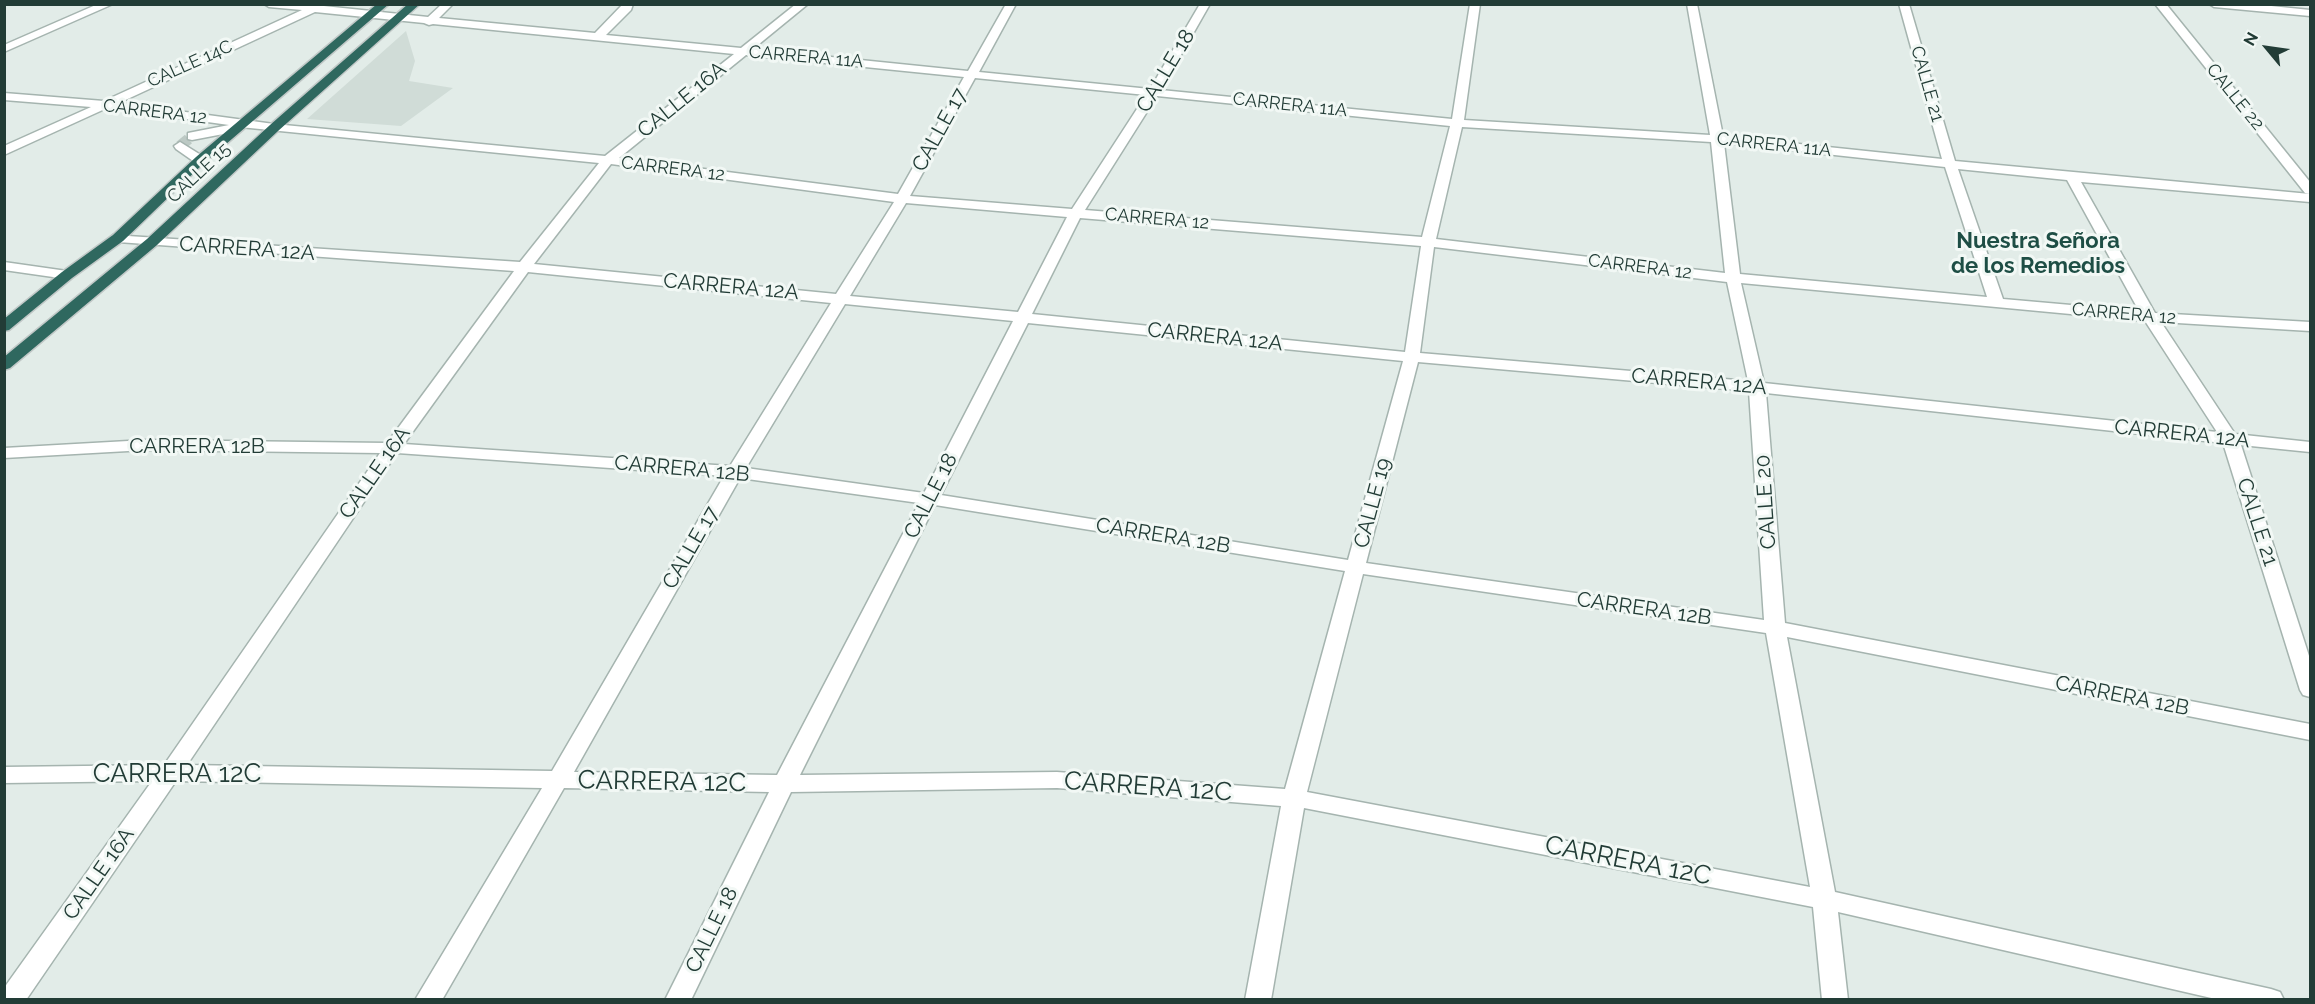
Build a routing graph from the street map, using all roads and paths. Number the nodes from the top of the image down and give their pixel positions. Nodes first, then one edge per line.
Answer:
1 (108, 4) edge
2 (269, 4) edge
3 (384, 4) edge
4 (415, 4) edge
5 (448, 4) edge
6 (628, 4) edge
7 (803, 4) edge
8 (1011, 4) edge
9 (1205, 4) edge
10 (1475, 4) edge
11 (1692, 4) edge
12 (1904, 4) edge
13 (2160, 4) edge
14 (2214, 4) edge
15 (2264, 7) edge
16 (312, 9) junction
17 (2310, 13) edge
18 (371, 16) junction
19 (399, 19) junction
20 (429, 22) junction
21 (596, 38) junction
22 (4, 49) edge
23 (742, 51) junction
24 (972, 73) junction
25 (1155, 91) junction
26 (4, 96) edge
27 (102, 105) junction
28 (204, 118) junction
29 (1457, 123) junction
30 (241, 125) junction
31 (274, 128) junction
32 (1717, 139) junction
33 (180, 146) dead end
34 (4, 151) edge
35 (200, 160) junction
36 (608, 160) junction
37 (1950, 164) junction
38 (2072, 177) junction
39 (2310, 190) edge
40 (2310, 198) edge
41 (902, 199) junction
42 (1076, 213) junction
43 (118, 238) junction
44 (152, 242) junction
45 (1428, 242) junction
46 (4, 266) edge
47 (524, 267) junction
48 (67, 275) junction
49 (1733, 278) junction
50 (840, 298) junction
51 (1997, 303) junction
52 (2150, 317) junction
53 (1023, 319) junction
54 (2310, 326) edge
55 (4, 327) edge
56 (1412, 357) junction
57 (4, 365) edge
58 (1757, 387) junction
59 (2231, 440) junction
60 (2310, 447) edge
61 (392, 448) junction
62 (4, 453) edge
63 (735, 472) junction
64 (929, 499) junction
65 (1355, 567) junction
66 (1775, 628) junction
67 (2310, 690) edge
68 (2310, 732) edge
69 (170, 773) junction
70 (4, 775) edge
71 (558, 780) junction
72 (784, 784) junction
73 (1294, 798) junction
74 (1824, 899) junction
75 (11, 999) edge
76 (428, 999) edge
77 (678, 999) edge
78 (1258, 999) edge
79 (1835, 999) edge
80 (2271, 999) edge

1 - 22 street
2 - 16 street, CARRERA 11A
3 - 18 highway, CALLE 15
4 - 19 highway, CALLE 15
5 - 20 street
6 - 21 street
7 - 23 street, CALLE 16A
8 - 24 street, CALLE 17
9 - 25 street, CALLE 18
10 - 29 street, CALLE 19
11 - 32 street, CALLE 20
12 - 37 street, CALLE 21
13 - 39 street, CALLE 22
14 - 15 street
15 - 17 street
16 - 18 street, CARRERA 11A
16 - 27 street, CALLE 14C
18 - 19 street, CARRERA 11A
18 - 30 highway, CALLE 15
19 - 20 street, CARRERA 11A
19 - 31 highway, CALLE 15
20 - 21 street, CARRERA 11A
21 - 23 street, CARRERA 11A
23 - 24 street, CARRERA 11A
23 - 36 street, CALLE 16A
24 - 25 street, CARRERA 11A
24 - 41 street, CALLE 17
25 - 29 street, CARRERA 11A
25 - 42 street, CALLE 18
26 - 27 street, CARRERA 12
27 - 28 street, CARRERA 12
27 - 34 street, CALLE 14C
28 - 30 street, CARRERA 12
28 - 30 street
29 - 32 street, CARRERA 11A
29 - 45 street, CALLE 19
30 - 31 street, CARRERA 12
30 - 35 highway, CALLE 15
31 - 36 street, CARRERA 12
31 - 44 highway, CALLE 15
32 - 37 street, CARRERA 11A
32 - 49 street, CALLE 20
33 - 35 street
35 - 43 highway, CALLE 15
36 - 41 street, CARRERA 12
36 - 47 street, CALLE 16A
37 - 38 street, CARRERA 11A
37 - 51 street, CALLE 21
38 - 40 street, CARRERA 11A
38 - 52 street, CALLE 21
41 - 42 street, CARRERA 12
41 - 50 street, CALLE 17
42 - 45 street, CARRERA 12
42 - 53 street, CALLE 18
43 - 44 street, CARRERA 12A
43 - 48 highway, CALLE 15
44 - 47 street, CARRERA 12A
44 - 57 highway, CALLE 15
45 - 49 street, CARRERA 12
45 - 56 street, CALLE 19
46 - 48 street
47 - 50 street, CARRERA 12A
47 - 61 street, CALLE 16A
48 - 55 highway, CALLE 15
49 - 51 street, CARRERA 12
49 - 58 street, CALLE 20
50 - 53 street, CARRERA 12A
50 - 63 street, CALLE 17
51 - 52 street, CARRERA 12
52 - 54 street, CARRERA 12
52 - 59 street, CALLE 21
53 - 56 street, CARRERA 12A
53 - 64 street, CALLE 18
56 - 58 street, CARRERA 12A
56 - 65 street, CALLE 19
58 - 59 street, CARRERA 12A
58 - 66 street, CALLE 20
59 - 60 street, CARRERA 12A
59 - 67 street, CALLE 21
61 - 62 street, CARRERA 12B
61 - 63 street, CARRERA 12B
61 - 69 street, CALLE 16A
63 - 64 street, CARRERA 12B
63 - 71 street, CALLE 17
64 - 65 street, CARRERA 12B
64 - 72 street, CALLE 18
65 - 66 street, CARRERA 12B
65 - 73 street, CALLE 19
66 - 68 street, CARRERA 12B
66 - 74 street, CALLE 20
69 - 70 street, CARRERA 12C
69 - 71 street, CARRERA 12C
69 - 75 street, CALLE 16A
71 - 72 street, CARRERA 12C
71 - 76 street, CALLE 17
72 - 73 street, CARRERA 12C
72 - 77 street, CALLE 18
73 - 74 street, CARRERA 12C
73 - 78 street, CALLE 19
74 - 79 street, CALLE 20
74 - 80 street, CARRERA 12C

